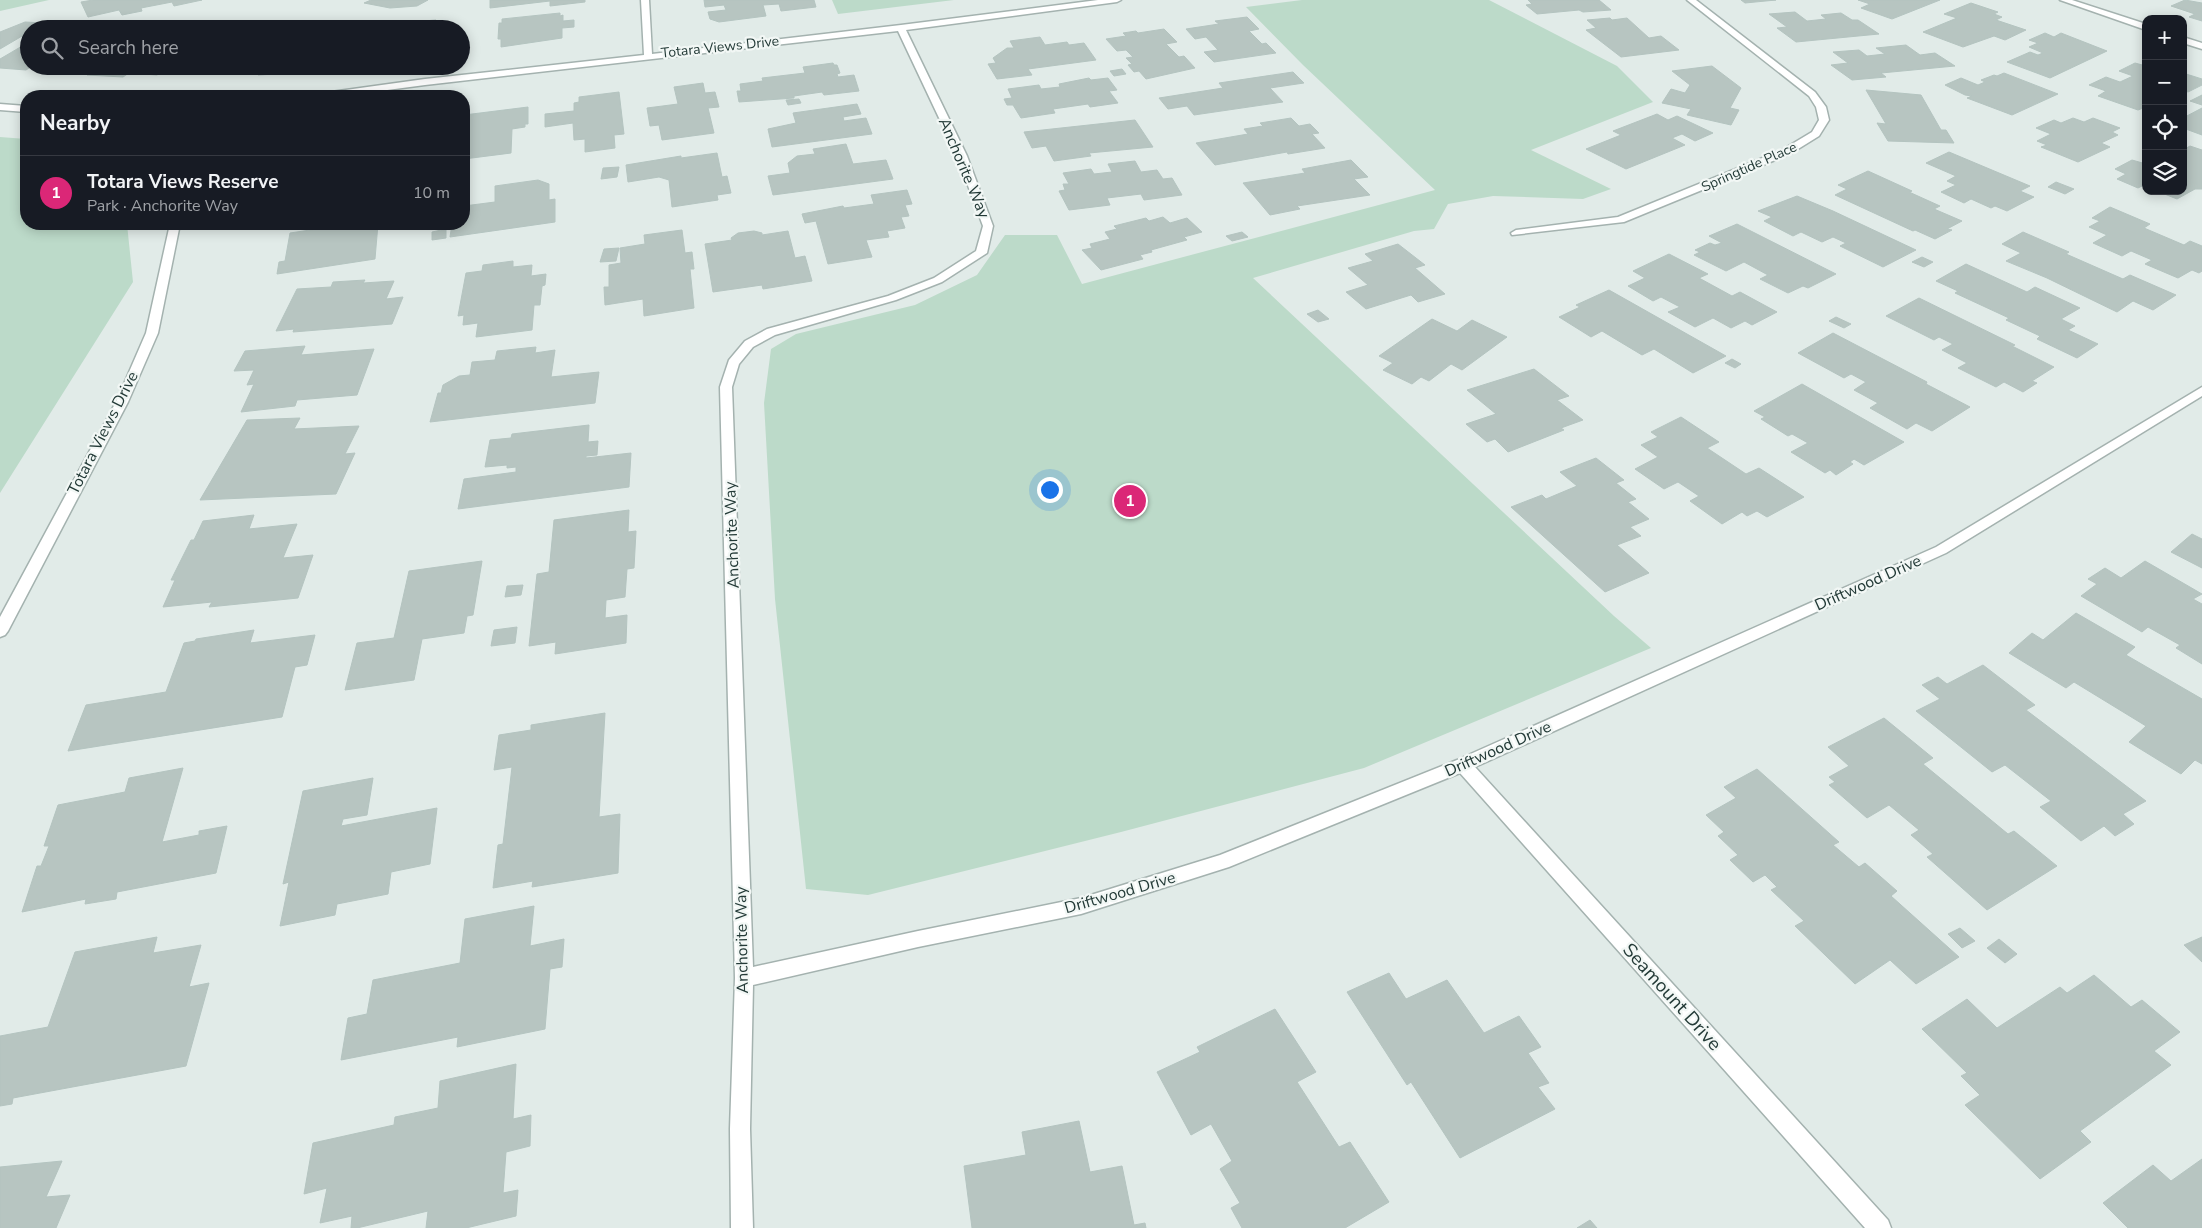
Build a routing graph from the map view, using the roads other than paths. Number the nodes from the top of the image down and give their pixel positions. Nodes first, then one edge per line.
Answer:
1 (645, 0) edge
2 (1117, 0) edge
3 (1690, 0) edge
4 (2064, 0) edge
5 (2142, 26) edge
6 (901, 28) junction
7 (2187, 41) edge
8 (2202, 46) edge
9 (648, 55) junction
10 (366, 90) edge
11 (0, 107) edge
12 (20, 109) edge
13 (174, 230) edge
14 (1516, 233) dead end
15 (2202, 391) edge
16 (0, 631) edge
17 (1463, 766) junction
18 (744, 978) junction
19 (742, 1228) edge
20 (1880, 1228) edge

1 - 9 street
2 - 6 street, Totara Views Drive
3 - 14 street, Springtide Place
4 - 5 street
6 - 9 street, Totara Views Drive
6 - 18 street, Anchorite Way
7 - 8 street
9 - 10 street, Totara Views Drive
11 - 12 street
13 - 16 street, Totara Views Drive
15 - 17 street, Driftwood Drive
17 - 18 street, Driftwood Drive
17 - 20 street, Seamount Drive
18 - 19 street, Anchorite Way

